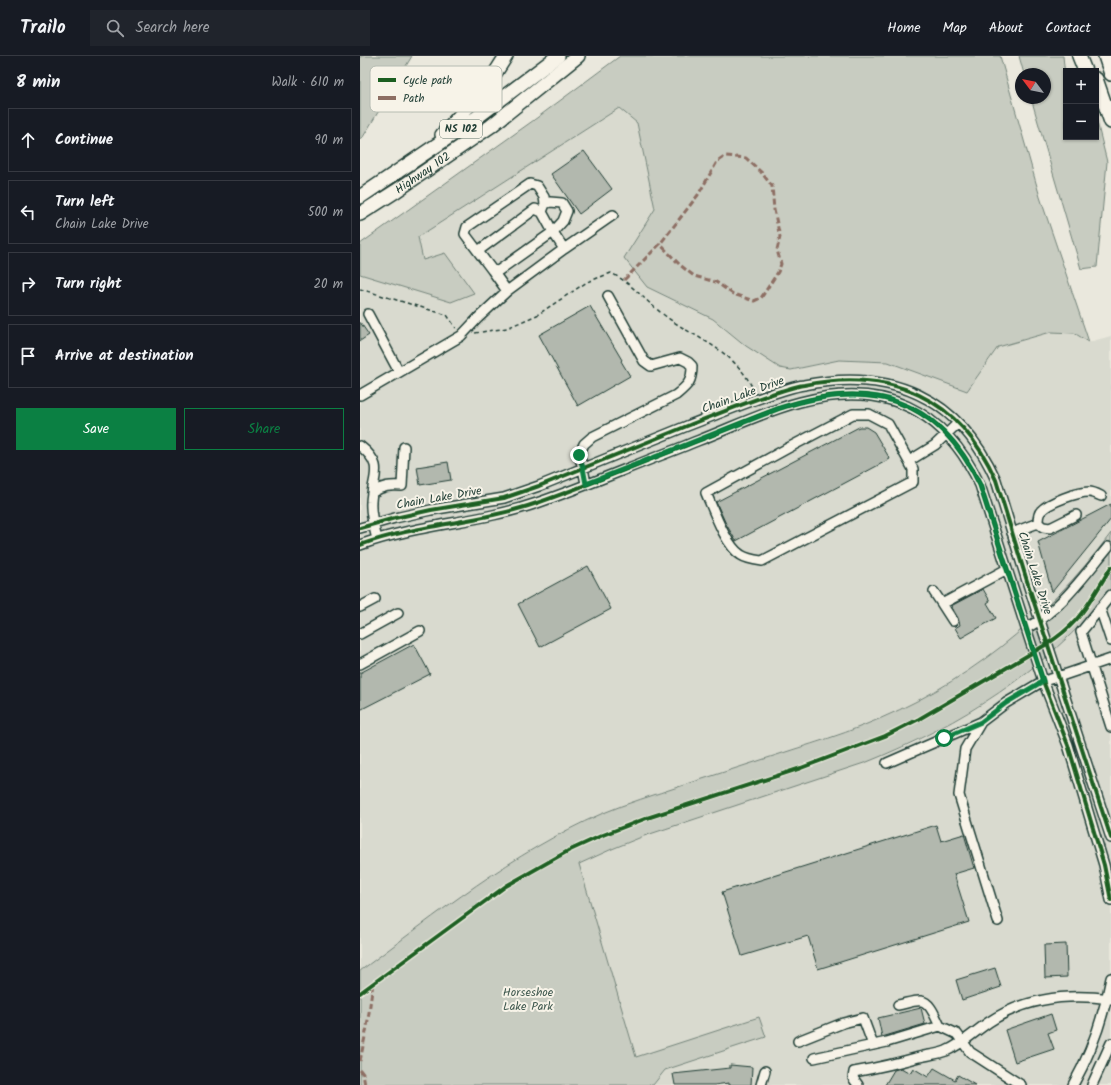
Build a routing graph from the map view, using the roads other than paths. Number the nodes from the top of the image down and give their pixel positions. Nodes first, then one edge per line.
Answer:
1 (506, 56) edge
2 (558, 56) edge
3 (578, 56) edge
4 (588, 56) edge
5 (1079, 56) edge
6 (1088, 56) edge
7 (1105, 56) edge
8 (500, 66) edge
9 (1084, 68) edge
10 (1092, 68) edge
11 (1111, 74) edge
12 (1099, 88) edge
13 (534, 91) junction
14 (502, 98) edge
15 (1099, 103) edge
16 (463, 112) edge
17 (484, 112) edge
18 (1111, 122) edge
19 (1111, 130) edge
20 (427, 152) junction
21 (360, 197) edge
22 (544, 208) junction
23 (360, 214) edge
24 (613, 215) dead end
25 (553, 232) junction
26 (564, 249) junction
27 (478, 251) junction
28 (492, 270) junction
29 (507, 291) junction
30 (608, 296) dead end
31 (368, 314) dead end
32 (399, 372) junction
33 (360, 395) edge
34 (958, 423) junction
35 (948, 434) junction
36 (360, 446) edge
37 (404, 447) dead end
38 (909, 461) junction
39 (583, 468) junction
40 (586, 484) junction
41 (373, 492) junction
42 (1101, 496) dead end
43 (1076, 515) dead end
44 (1038, 523) junction
45 (373, 524) junction
46 (360, 528) edge
47 (1012, 533) junction
48 (377, 539) junction
49 (360, 545) edge
50 (1108, 547) dead end
51 (1007, 569) junction
52 (1027, 581) junction
53 (1013, 587) junction
54 (934, 592) dead end
55 (1111, 595) edge
56 (375, 599) dead end
57 (942, 604) junction
58 (360, 608) edge
59 (1100, 608) junction
60 (398, 613) dead end
61 (1040, 620) junction
62 (954, 621) dead end
63 (1027, 628) junction
64 (420, 631) dead end
65 (360, 634) edge
66 (1111, 641) edge
67 (1111, 660) edge
68 (360, 664) edge
69 (1092, 666) junction
70 (1058, 677) junction
71 (1043, 681) junction
72 (981, 722) junction
73 (1111, 727) edge
74 (887, 763) dead end
75 (1111, 838) edge
76 (1111, 900) edge
77 (998, 921) dead end
78 (1111, 978) edge
79 (1109, 998) edge
80 (898, 1005) dead end
81 (940, 1026) junction
82 (798, 1041) dead end
83 (963, 1042) junction
84 (1111, 1043) edge
85 (873, 1045) junction
86 (814, 1058) dead end
87 (765, 1071) dead end
88 (761, 1085) edge
89 (858, 1085) edge
90 (1021, 1085) edge
91 (1073, 1085) edge
92 (1092, 1085) edge

1 - 8 highway
2 - 14 highway, Highway 102 / NS 102
3 - 13 highway, Highway 102 / NS 102
4 - 13 highway
5 - 9 highway
6 - 10 highway
7 - 11 highway
12 - 18 highway
13 - 23 highway, Highway 102 / NS 102
15 - 19 highway
16 - 20 highway
17 - 20 highway, Highway 102 / NS 102
20 - 21 highway, Highway 102 / NS 102
22 - 25 street
22 - 25 street
22 - 27 street
22 - 27 street
24 - 26 street
25 - 26 street
25 - 28 street
26 - 29 street
27 - 28 street
28 - 29 street
29 - 32 street
30 - 39 street
31 - 32 street
32 - 33 street
34 - 35 street
34 - 39 street, Chain Lake Drive
34 - 47 street, Chain Lake Drive
35 - 38 street
35 - 40 street, Chain Lake Drive
35 - 51 street, Chain Lake Drive
36 - 41 street
37 - 41 street
38 - 38 street
39 - 40 street
39 - 45 street, Chain Lake Drive
40 - 48 street, Chain Lake Drive
41 - 45 street
42 - 44 street
43 - 44 street
44 - 47 street
45 - 46 street, Chain Lake Drive
45 - 48 street
47 - 52 street, Chain Lake Drive
48 - 49 street, Chain Lake Drive
50 - 61 street
51 - 53 street, Chain Lake Drive
51 - 57 street
52 - 53 street
52 - 61 street, Chain Lake Drive
53 - 63 street, Chain Lake Drive
54 - 57 street
55 - 59 street
56 - 58 street
57 - 62 street
59 - 66 street
59 - 69 street
60 - 65 street
61 - 63 street
61 - 70 street, Chain Lake Drive
63 - 71 street, Chain Lake Drive
64 - 68 street
67 - 69 street
69 - 70 street
69 - 73 street
70 - 71 street
70 - 75 street, Chain Lake Drive
71 - 72 street
71 - 76 street, Chain Lake Drive
72 - 74 street
72 - 77 street
78 - 79 street
79 - 83 street
79 - 91 street
80 - 81 street
81 - 83 street
81 - 85 street
82 - 85 street
83 - 89 street
83 - 90 street
84 - 92 street
85 - 86 street
87 - 88 street

